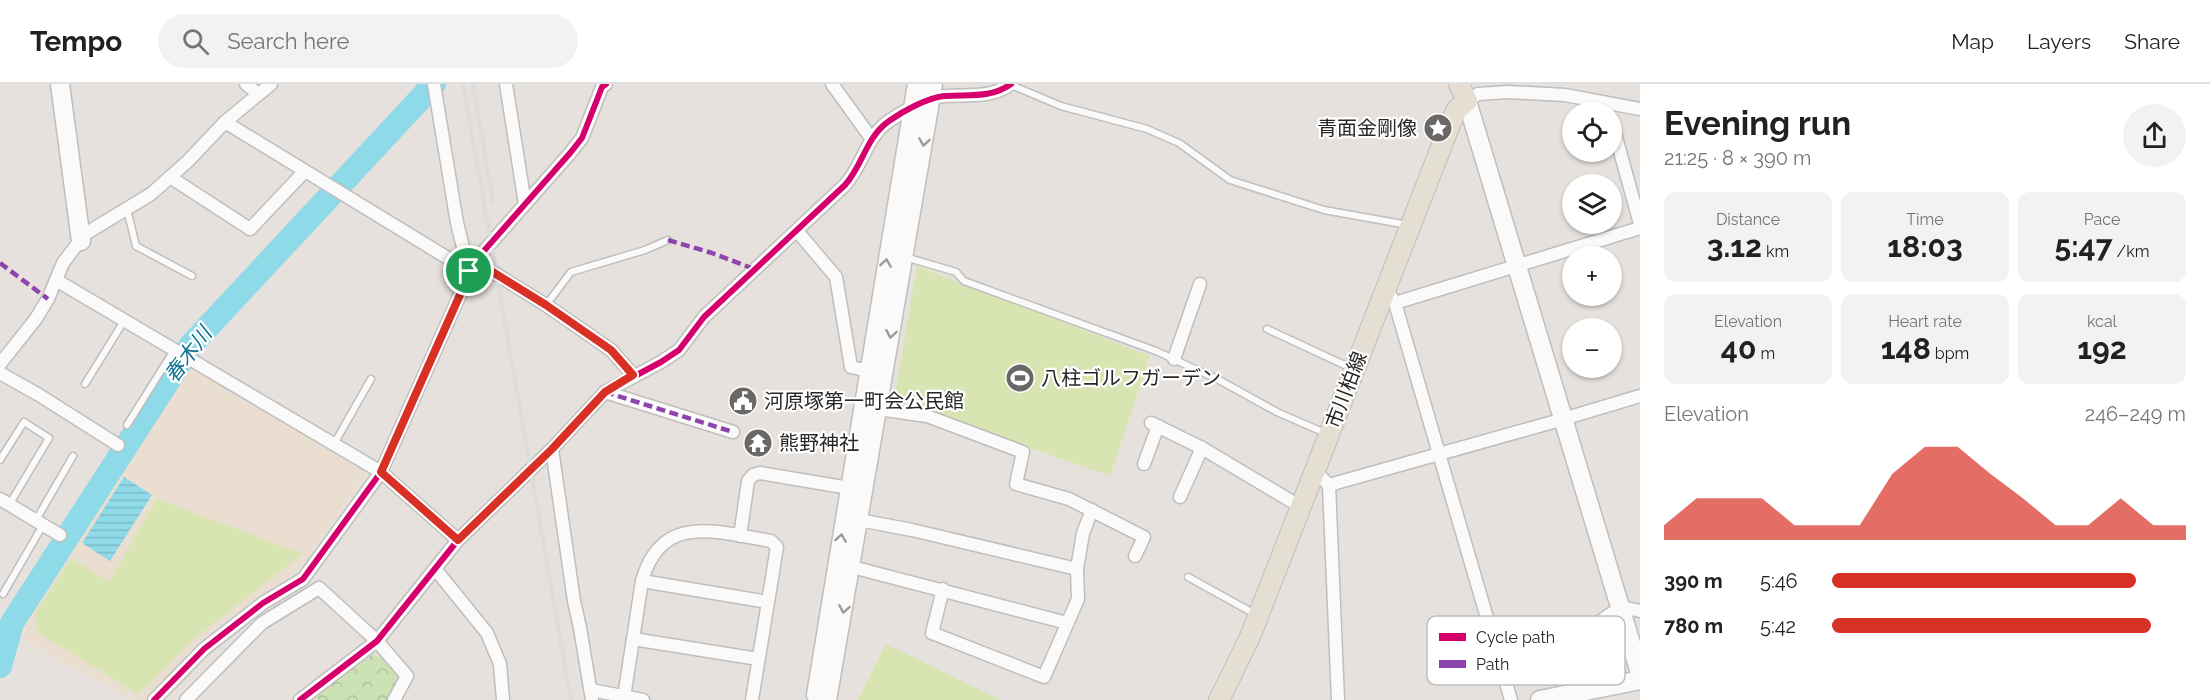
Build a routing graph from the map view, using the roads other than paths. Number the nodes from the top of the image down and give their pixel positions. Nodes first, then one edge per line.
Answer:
1 (61, 84) edge
2 (246, 84) edge
3 (271, 84) edge
4 (506, 84) edge
5 (606, 84) edge
6 (832, 84) edge
7 (917, 84) edge
8 (1011, 85) edge
9 (1493, 88) edge
10 (435, 90) edge
11 (932, 91) edge
12 (1463, 93) edge
13 (258, 94) junction
14 (1590, 102) edge
15 (913, 108) junction
16 (1622, 108) edge
17 (1640, 109) edge
18 (225, 122) junction
19 (871, 138) junction
20 (1622, 160) edge
21 (304, 171) junction
22 (170, 177) junction
23 (525, 204) junction
24 (127, 208) junction
25 (1410, 225) junction
26 (1640, 226) edge
27 (797, 231) junction
28 (668, 240) dead end
29 (81, 241) junction
30 (904, 256) junction
31 (472, 266) junction
32 (1518, 266) junction
33 (192, 276) dead end
34 (56, 280) junction
35 (1200, 284) dead end
36 (1390, 295) junction
37 (546, 305) junction
38 (125, 321) junction
39 (1267, 329) dead end
40 (177, 351) junction
41 (1174, 359) junction
42 (0, 364) edge
43 (1354, 369) junction
44 (869, 371) junction
45 (0, 373) edge
46 (633, 375) junction
47 (371, 379) dead end
48 (85, 384) dead end
49 (605, 392) junction
50 (1640, 396) edge
51 (878, 409) junction
52 (1564, 419) junction
53 (127, 425) dead end
54 (733, 432) dead end
55 (1328, 434) junction
56 (334, 444) junction
57 (118, 445) dead end
58 (1202, 448) junction
59 (552, 449) junction
60 (1440, 455) junction
61 (73, 456) dead end
62 (0, 460) edge
63 (1144, 464) dead end
64 (1315, 471) junction
65 (381, 472) junction
66 (1329, 485) junction
67 (849, 488) junction
68 (1180, 496) dead end
69 (3, 504) edge
70 (1301, 507) junction
71 (1092, 510) junction
72 (859, 520) junction
73 (40, 522) junction
74 (60, 535) dead end
75 (740, 536) junction
76 (458, 540) junction
77 (1135, 556) dead end
78 (852, 567) junction
79 (1077, 569) junction
80 (436, 570) junction
81 (1188, 577) dead end
82 (642, 581) junction
83 (943, 589) junction
84 (3, 594) dead end
85 (768, 602) junction
86 (1621, 607) junction
87 (1640, 611) edge
88 (1258, 615) junction
89 (1487, 616) edge
90 (1608, 616) edge
91 (1624, 616) edge
92 (1625, 621) edge
93 (1067, 623) junction
94 (633, 639) junction
95 (377, 641) junction
96 (759, 659) junction
97 (1640, 673) edge
98 (1640, 680) edge
99 (1625, 683) edge
100 (1507, 685) edge
101 (1585, 685) edge
102 (1613, 685) edge
103 (1586, 690) junction
104 (592, 695) edge
105 (624, 697) junction
106 (154, 700) edge
107 (186, 700) edge
108 (300, 700) edge
109 (394, 700) edge
110 (503, 700) edge
111 (644, 700) edge
112 (752, 700) edge
113 (816, 700) edge
114 (827, 700) edge
115 (1219, 700) edge
116 (1338, 700) edge
117 (1511, 700) edge
118 (1540, 700) edge

1 - 29 street
2 - 13 street
3 - 13 street
4 - 23 street
5 - 23 street
6 - 19 street
7 - 15 street
8 - 11 street
8 - 25 lane
9 - 12 street
9 - 14 street
10 - 31 street
11 - 15 street
11 -> 30 street
12 - 25 main road, 市川柏線
12 - 32 street
13 - 18 street
15 - 19 street
44 -> 15 street
16 - 17 street
18 - 21 street
18 - 22 street
19 - 27 street
20 - 26 street
21 - 22 street
21 - 31 street
22 - 24 street
23 - 31 street
24 - 29 street
24 - 33 lane
25 - 36 main road, 市川柏線
26 - 32 street
27 - 44 street
27 - 46 street
28 - 37 lane
29 - 34 street
30 - 41 lane
30 -> 51 street
31 - 37 street
31 - 65 street
32 - 36 street
32 - 52 street
34 - 38 street
34 - 42 street
35 - 41 street
36 - 43 main road, 市川柏線
36 - 60 street
37 - 46 street
38 - 40 street
38 - 48 lane
39 - 43 lane
40 - 53 lane
40 - 56 street
41 - 55 lane
43 - 55 main road, 市川柏線
44 - 67 street
45 - 57 street
46 - 49 street
47 - 56 lane
49 - 54 street
49 - 59 street
50 - 52 street
51 - 71 street
51 - 72 street
52 - 60 street
52 - 86 street
55 - 64 main road, 市川柏線
56 - 65 street
58 - 63 street
58 - 68 street
58 - 70 street
59 - 76 street
59 - 104 street
60 - 66 street
60 - 89 street
61 - 73 lane
62 - 69 lane
64 - 66 street
64 - 70 main road, 市川柏線
65 - 76 street
65 - 106 street
66 - 116 street
67 - 75 street
113 -> 67 street
69 - 73 street
70 - 88 main road, 市川柏線
71 - 77 street
71 - 79 street
72 - 78 street
72 - 79 street
73 - 74 street
73 - 84 lane
75 - 82 street
75 - 85 street
76 - 80 street
78 - 83 street
78 -> 114 street
79 - 93 street
80 - 95 street
80 - 110 street
81 - 88 lane
82 - 85 street
82 - 94 street
83 - 93 street
83 - 93 street
85 - 96 street
86 - 87 street
86 - 90 street
86 - 91 street
88 - 115 main road, 市川柏線
92 - 97 street
94 - 96 street
94 - 105 street
95 - 107 street
95 - 108 street
95 - 109 street
96 - 112 street
98 - 99 street
100 - 117 street
101 - 103 street
102 - 103 street
103 - 118 street
104 - 105 street
105 - 111 street

